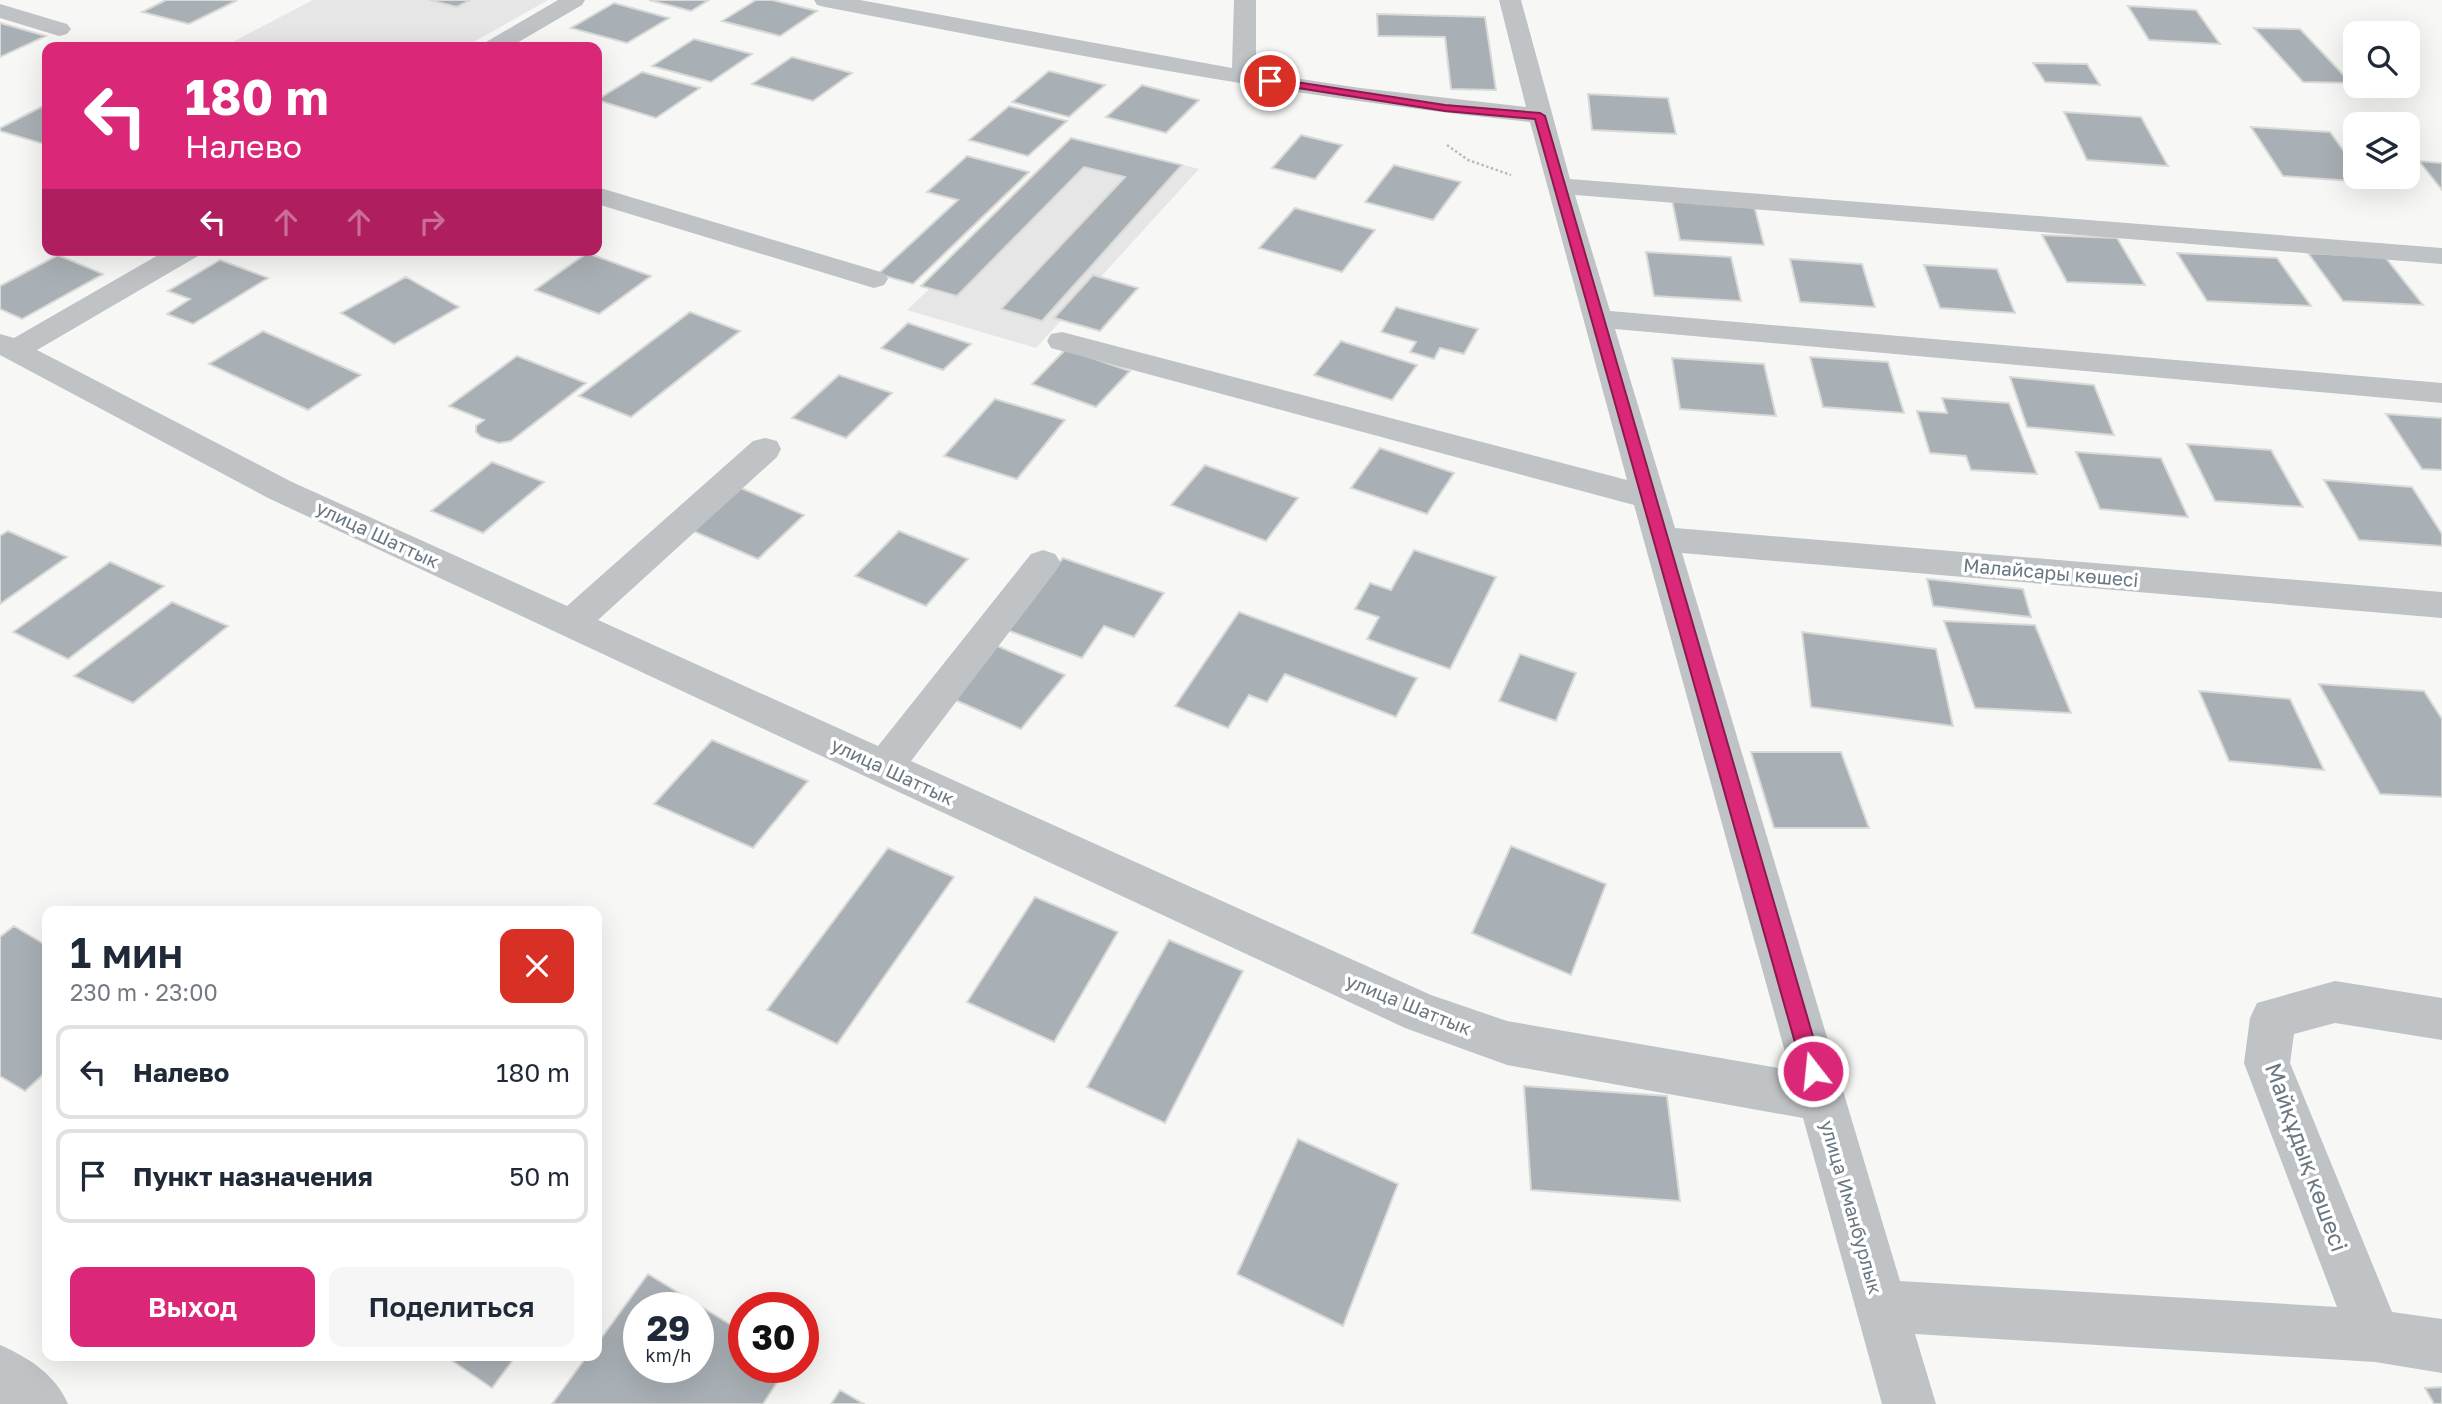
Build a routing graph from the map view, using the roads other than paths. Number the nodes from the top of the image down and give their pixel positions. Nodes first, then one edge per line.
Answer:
1 (574, 0) edge
2 (825, 0) edge
3 (1245, 0) edge
4 (1510, 0) edge
5 (0, 11) edge
6 (946, 11) edge
7 (59, 29) dead end
8 (503, 42) edge
9 (1244, 77) junction
10 (1540, 116) junction
11 (1559, 186) junction
12 (602, 197) edge
13 (177, 256) edge
14 (2442, 256) edge
15 (874, 279) dead end
16 (1598, 319) junction
17 (1062, 341) dead end
18 (8, 347) edge
19 (2442, 393) edge
20 (765, 449) dead end
21 (1648, 497) junction
22 (1660, 539) junction
23 (1043, 562) dead end
24 (2442, 605) edge
25 (571, 623) junction
26 (884, 766) junction
27 (2442, 1019) edge
28 (1821, 1098) junction
29 (1881, 1306) junction
30 (2375, 1336) junction
31 (2442, 1346) edge
32 (0, 1372) edge
33 (41, 1404) edge
34 (1909, 1404) edge

1 - 8 street
2 - 6 street
3 - 9 street
4 - 10 street, улица Иманбурлык
5 - 7 street
6 - 9 street
9 - 10 street
10 - 11 street, улица Иманбурлык
11 - 14 street
11 - 16 street, улица Иманбурлык
12 - 15 street
13 - 18 street
16 - 19 street
16 - 21 street, улица Иманбурлык
17 - 21 street
18 - 25 street, улица Шаттык
20 - 25 street
21 - 22 street, улица Иманбурлык
22 - 24 street, Малайсары көшесі
22 - 28 street, улица Иманбурлык
23 - 26 street
25 - 26 street, улица Шаттык
26 - 28 street, улица Шаттык
27 - 30 street, Майқұдық көшесі
28 - 29 street, улица Иманбурлык
29 - 30 street
29 - 34 street, улица Иманбурлык
30 - 31 street
32 - 33 street

